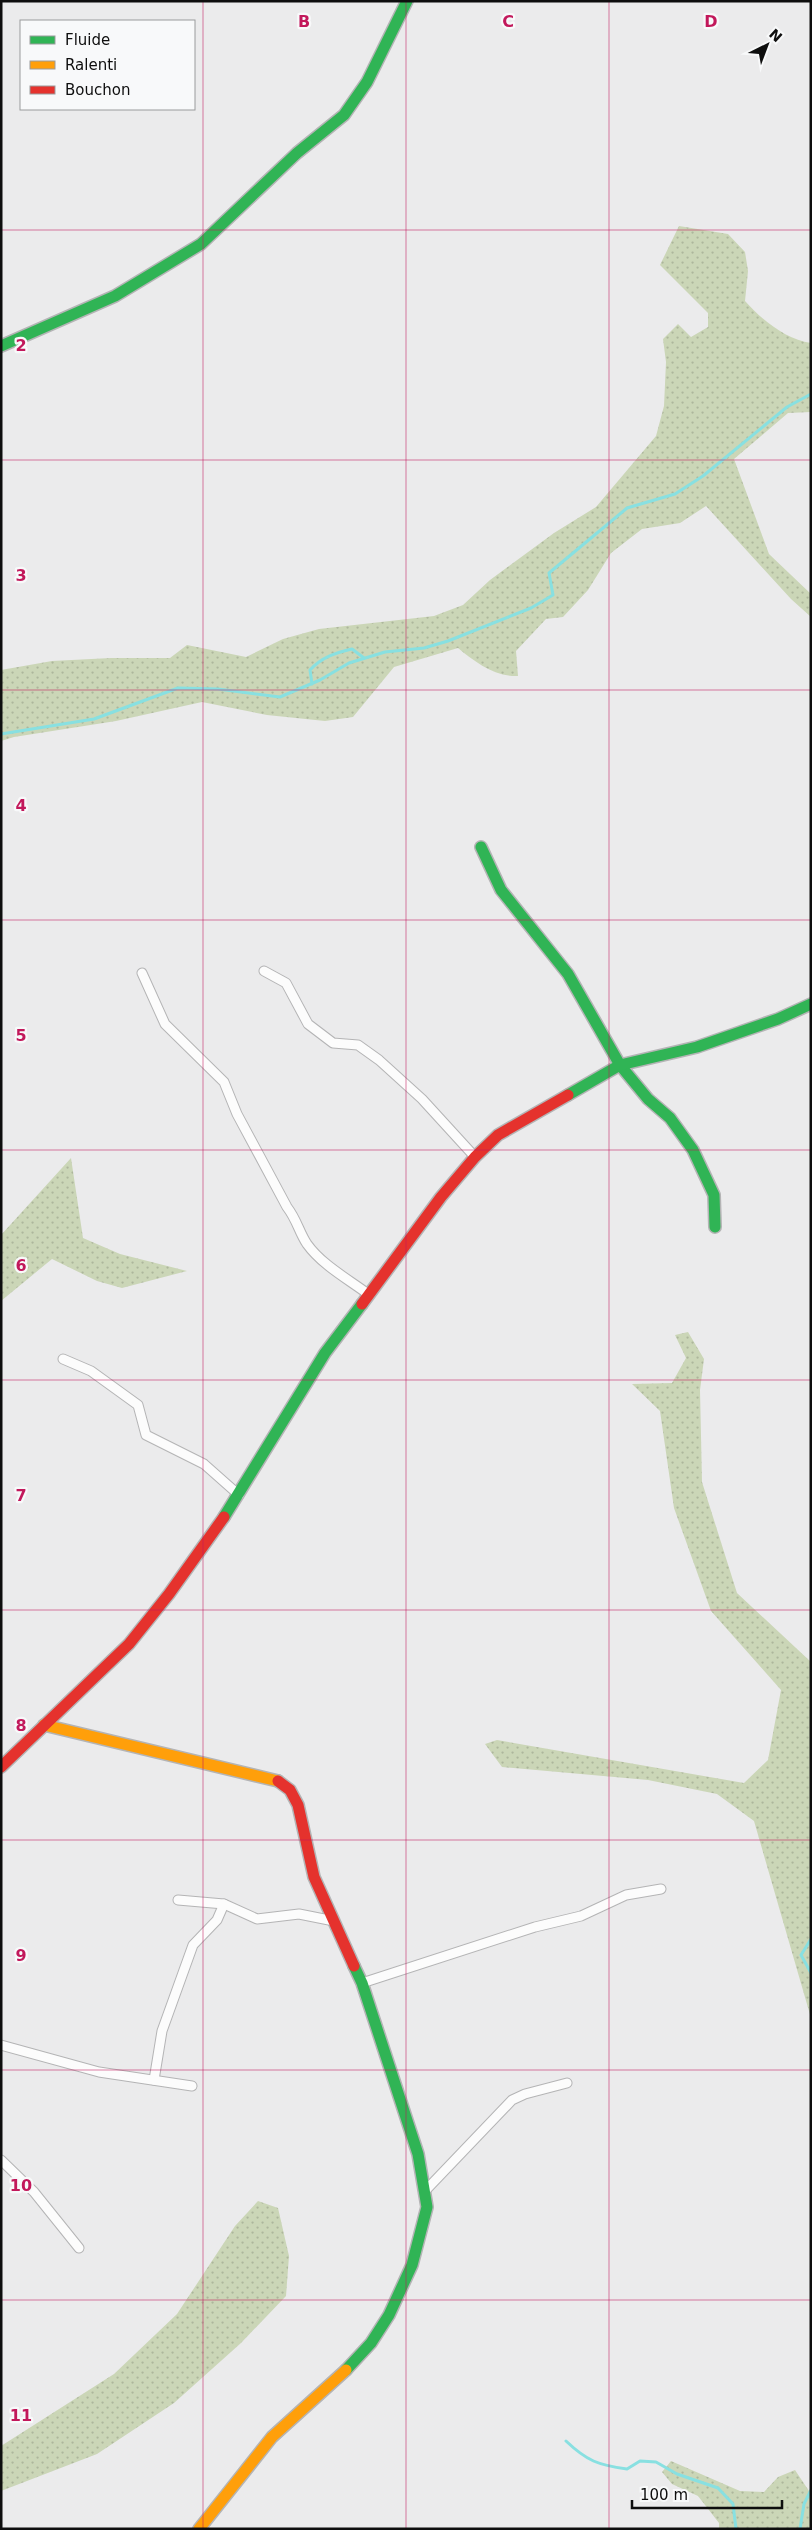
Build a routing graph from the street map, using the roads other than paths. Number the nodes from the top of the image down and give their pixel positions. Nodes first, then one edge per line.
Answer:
1 (407, 1) edge
2 (1, 346) edge
3 (481, 847) dead end
4 (264, 972) dead end
5 (142, 973) dead end
6 (811, 1004) edge
7 (620, 1065) junction
8 (475, 1158) junction
9 (715, 1227) dead end
10 (368, 1294) junction
11 (62, 1359) dead end
12 (239, 1495) junction
13 (44, 1725) junction
14 (1, 1767) edge
15 (661, 1889) dead end
16 (178, 1900) dead end
17 (224, 1904) junction
18 (334, 1921) junction
19 (362, 1983) junction
20 (1, 2045) edge
21 (154, 2080) junction
22 (567, 2083) dead end
23 (192, 2086) dead end
24 (1, 2160) edge
25 (426, 2191) junction
26 (79, 2248) dead end
27 (199, 2529) edge

1 - 2 street
3 - 7 street
4 - 8 street
5 - 10 street
6 - 7 street
7 - 8 street
7 - 9 street
8 - 10 street
10 - 12 street
11 - 12 street
12 - 13 street
13 - 14 street
13 - 18 street
15 - 19 street
16 - 17 street
17 - 18 street
17 - 21 street
18 - 19 street
19 - 25 street
20 - 21 street
21 - 23 street
22 - 25 street
24 - 26 street
25 - 27 street

